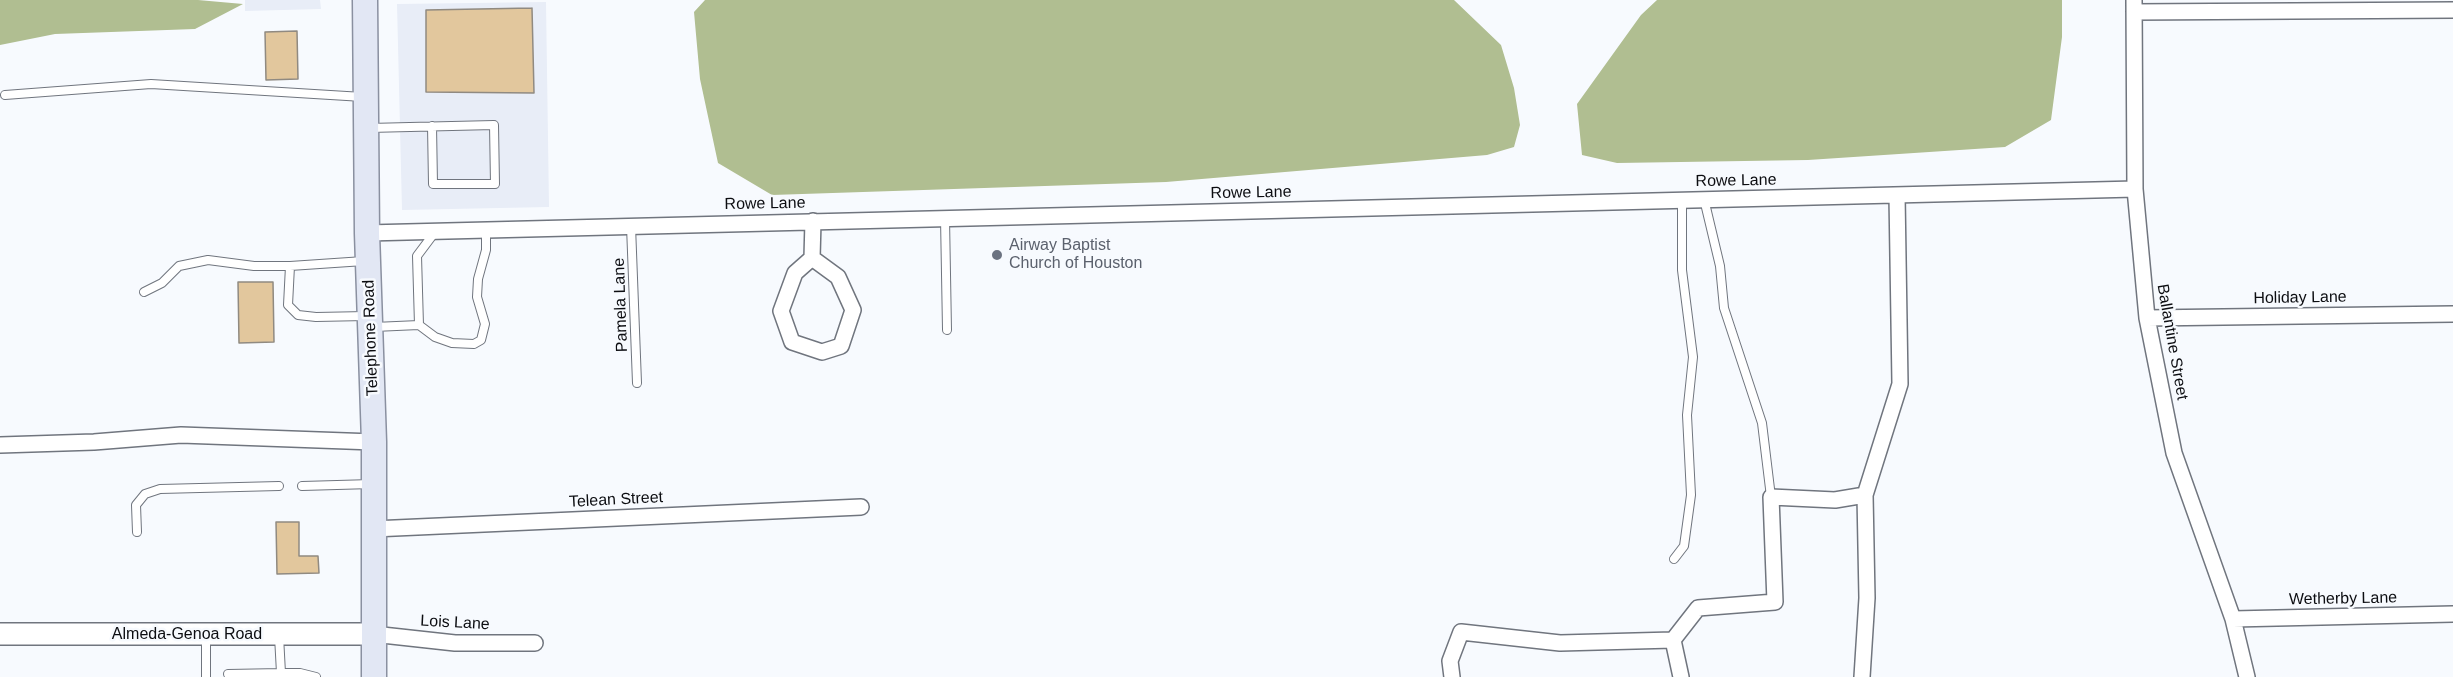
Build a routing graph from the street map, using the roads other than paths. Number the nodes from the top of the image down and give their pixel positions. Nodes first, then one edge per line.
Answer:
1 (365, 0) edge
2 (2134, 6) edge
3 (2453, 10) edge
4 (6, 95) dead end
5 (366, 97) junction
6 (432, 126) junction
7 (368, 128) junction
8 (2134, 189) junction
9 (1897, 195) junction
10 (1682, 200) junction
11 (1704, 200) junction
12 (945, 218) junction
13 (813, 221) junction
14 (631, 226) junction
15 (486, 229) junction
16 (436, 230) junction
17 (367, 233) junction
18 (812, 258) junction
19 (368, 261) junction
20 (290, 266) junction
21 (144, 292) dead end
22 (2453, 314) edge
23 (2147, 318) junction
24 (370, 322) junction
25 (419, 325) junction
26 (947, 330) dead end
27 (638, 383) dead end
28 (374, 442) junction
29 (0, 445) edge
30 (374, 484) junction
31 (279, 486) dead end
32 (302, 486) dead end
33 (1865, 495) junction
34 (1771, 496) junction
35 (861, 507) dead end
36 (373, 529) junction
37 (136, 532) dead end
38 (1674, 559) dead end
39 (2453, 614) edge
40 (2233, 619) junction
41 (0, 634) edge
42 (373, 634) junction
43 (206, 635) junction
44 (279, 636) junction
45 (1673, 640) junction
46 (535, 643) dead end
47 (228, 674) dead end
48 (281, 675) edge
49 (206, 677) edge
50 (316, 677) edge
51 (374, 677) edge
52 (1452, 677) edge
53 (1680, 677) edge
54 (1862, 677) edge
55 (2247, 677) edge

1 - 5 main road, Telephone Road
2 - 3 street
2 - 8 street, Ballantine Street
4 - 5 lane
5 - 7 main road, Telephone Road
6 - 6 lane
6 - 7 lane
7 - 17 main road, Telephone Road
8 - 9 street, Rowe Lane
8 - 23 street, Ballantine Street
9 - 11 street, Rowe Lane
9 - 33 street
10 - 11 street, Rowe Lane
10 - 12 street, Rowe Lane
10 - 38 lane
11 - 34 lane
12 - 13 street, Rowe Lane
12 - 26 lane
13 - 14 street, Rowe Lane
13 - 18 street
14 - 15 street, Rowe Lane
14 - 27 lane, Pamela Lane
15 - 16 street, Rowe Lane
15 - 25 lane
16 - 17 street, Rowe Lane
16 - 25 lane
17 - 19 main road, Telephone Road
18 - 18 street
19 - 20 lane
19 - 24 main road, Telephone Road
20 - 21 lane
20 - 24 lane
22 - 23 street, Holiday Lane
23 - 40 street, Ballantine Street
24 - 25 lane
24 - 28 main road, Telephone Road
28 - 29 street
28 - 30 main road, Telephone Road
30 - 32 lane
30 - 36 main road, Telephone Road
31 - 37 lane
33 - 34 street
33 - 54 street
34 - 45 street
35 - 36 street, Telean Street
36 - 42 main road, Telephone Road
39 - 40 street, Wetherby Lane
40 - 55 street, Ballantine Street
41 - 43 main road, Almeda-Genoa Road
42 - 44 main road, Almeda-Genoa Road
42 - 46 street, Lois Lane
42 - 51 main road, Telephone Road
43 - 44 main road, Almeda-Genoa Road
43 - 49 lane
44 - 48 lane
45 - 52 street
45 - 53 street
47 - 48 lane
48 - 50 lane

